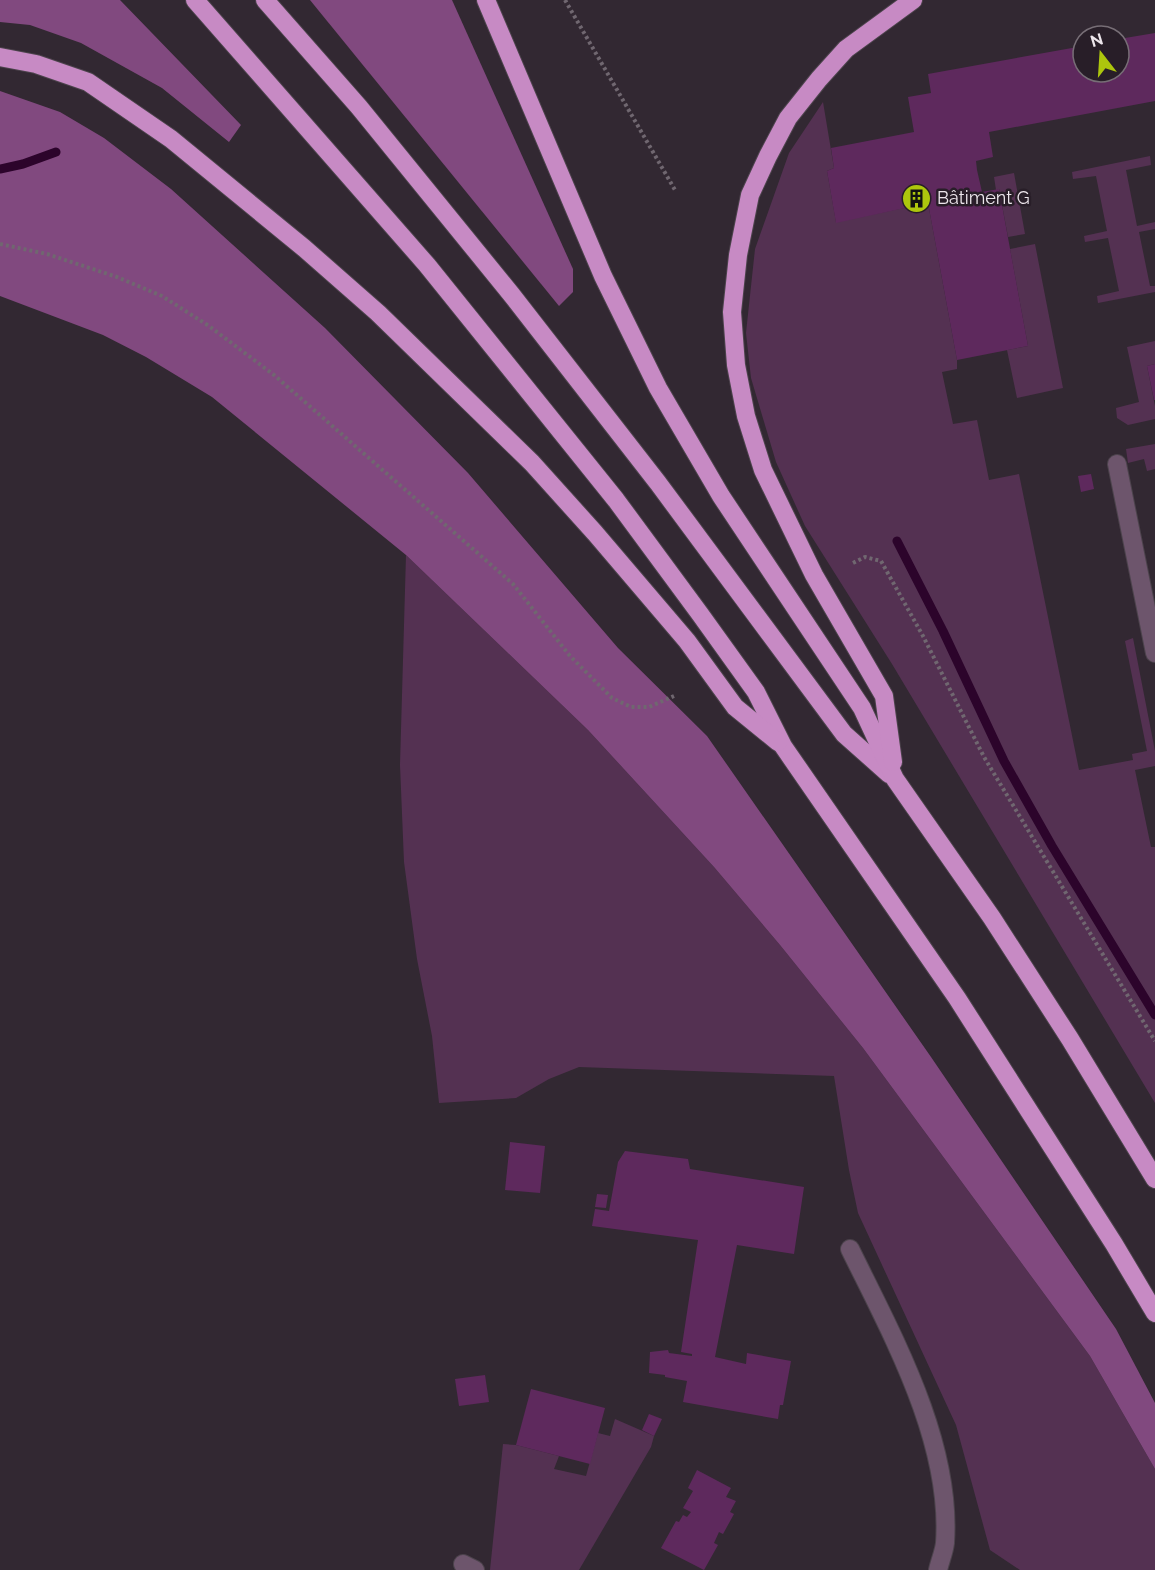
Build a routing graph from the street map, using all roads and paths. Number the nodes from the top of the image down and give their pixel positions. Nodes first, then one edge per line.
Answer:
1 (195, 0) edge
2 (265, 0) edge
3 (488, 0) edge
4 (566, 0) edge
5 (913, 0) edge
6 (0, 57) edge
7 (675, 190) dead end
8 (0, 244) edge
9 (1117, 464) dead end
10 (853, 562) dead end
11 (1152, 624) edge
12 (1155, 653) edge
13 (674, 696) dead end
14 (783, 746) junction
15 (895, 779) junction
16 (1155, 1041) edge
17 (1155, 1179) edge
18 (850, 1249) dead end
19 (1155, 1313) edge
20 (938, 1570) edge

1 - 14 highway
2 - 15 highway
3 - 15 highway
4 - 7 path
5 - 15 highway
6 - 14 highway
8 - 13 path
9 - 11 street
10 - 16 path
11 - 12 street
14 - 19 highway
15 - 17 highway
18 - 20 street

